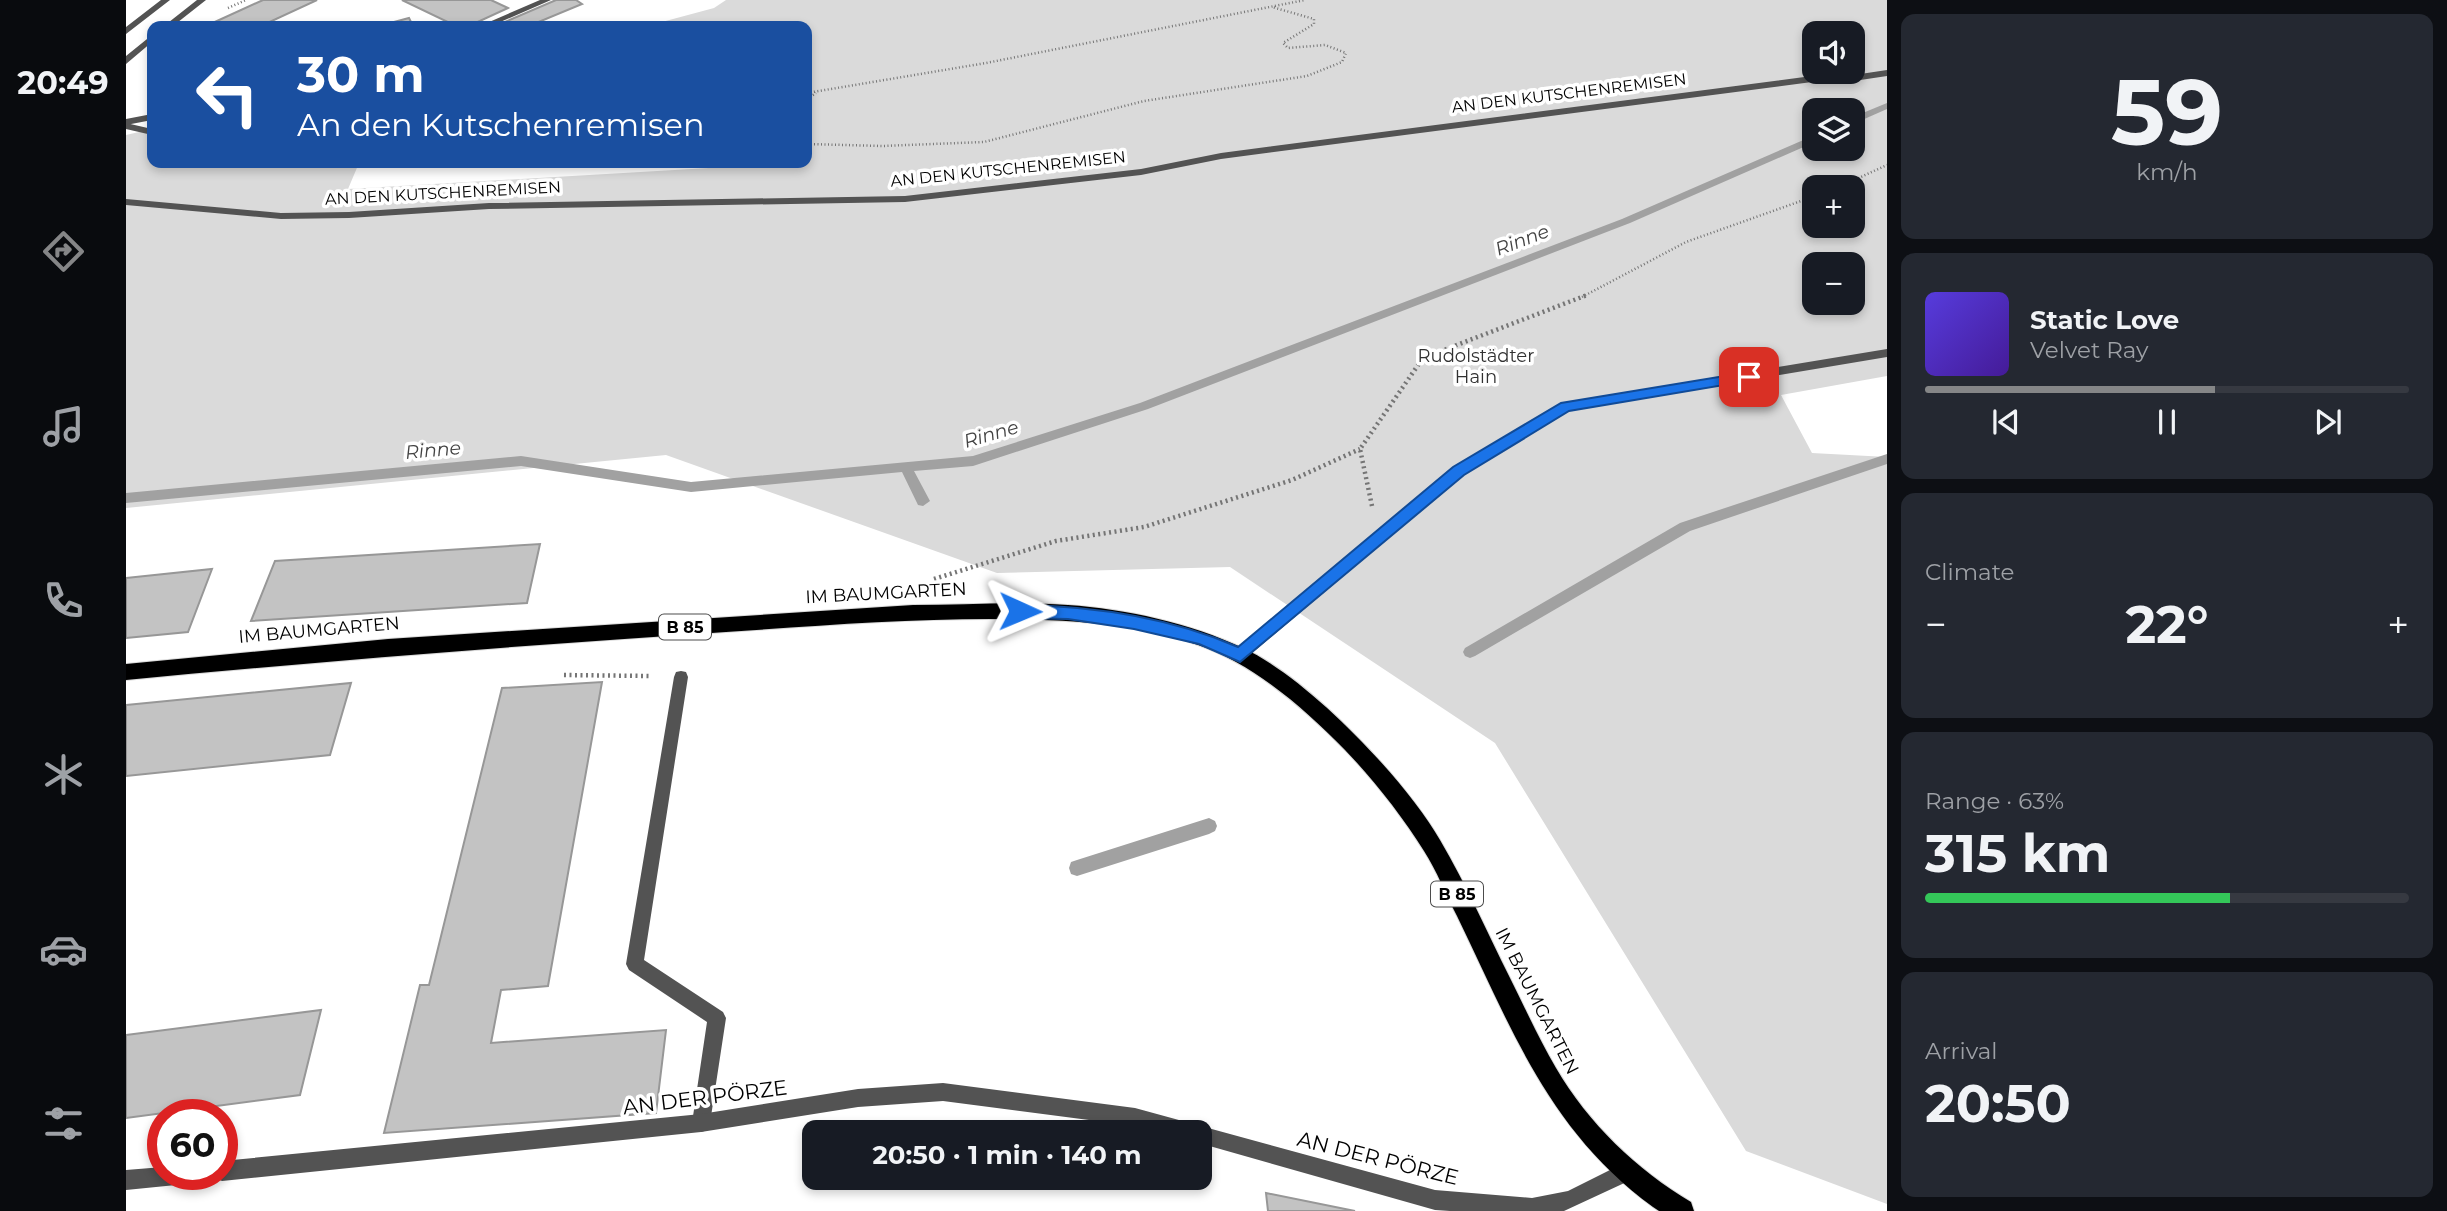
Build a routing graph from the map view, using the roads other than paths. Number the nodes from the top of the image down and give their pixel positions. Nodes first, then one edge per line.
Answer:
1 (166, 0) edge
2 (202, 0) edge
3 (547, 0) edge
4 (174, 21) edge
5 (496, 21) edge
6 (126, 31) edge
7 (147, 42) edge
8 (126, 61) edge
9 (1887, 72) edge
10 (147, 118) edge
11 (126, 124) edge
12 (147, 130) edge
13 (126, 202) edge
14 (1887, 353) edge
15 (1240, 655) junction
16 (126, 672) edge
17 (681, 677) road end
18 (1149, 1120) edge
19 (701, 1123) junction
20 (1212, 1138) edge
21 (238, 1169) edge
22 (1626, 1172) junction
23 (147, 1178) edge
24 (126, 1180) edge
25 (1434, 1205) edge
26 (1682, 1211) edge

1 - 6 street
2 - 4 street
3 - 5 street
7 - 8 street
9 - 13 street, AN DEN KUTSCHENREMISEN
10 - 11 street
11 - 12 street
14 - 15 street
15 - 16 main road, IM BAUMGARTEN / B 85
15 - 22 main road, IM BAUMGARTEN / B 85
17 - 19 street
18 - 19 street, AN DER PÖRZE
19 - 21 street, AN DER PÖRZE
20 - 25 street, AN DER PÖRZE
22 - 25 street, AN DER PÖRZE
22 - 26 main road, B 85
23 - 24 street

